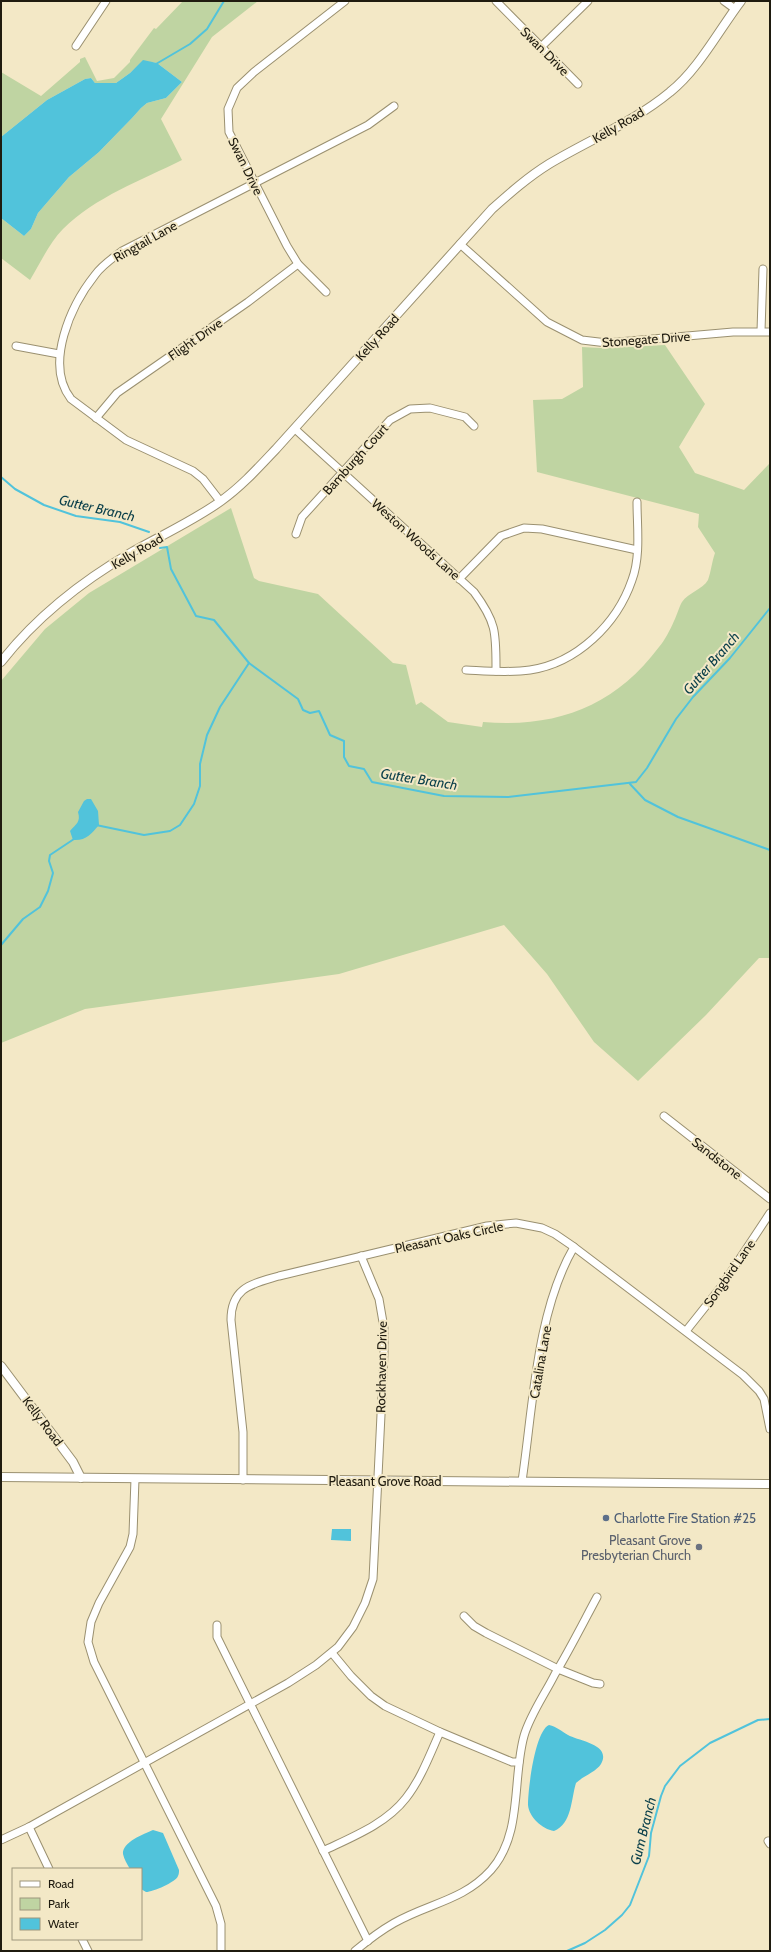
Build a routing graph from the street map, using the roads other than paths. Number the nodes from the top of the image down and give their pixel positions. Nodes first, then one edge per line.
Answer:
1 (106, 1) edge
2 (345, 1) edge
3 (496, 1) edge
4 (588, 1) edge
5 (724, 1) edge
6 (741, 1) edge
7 (735, 9) junction
8 (76, 46) dead end
9 (541, 47) junction
10 (578, 84) dead end
11 (394, 106) dead end
12 (254, 183) junction
13 (460, 244) junction
14 (298, 264) junction
15 (763, 269) dead end
16 (326, 292) dead end
17 (761, 331) junction
18 (770, 332) edge
19 (16, 346) dead end
20 (59, 354) junction
21 (96, 418) junction
22 (474, 426) dead end
23 (295, 429) junction
24 (342, 472) junction
25 (220, 501) junction
26 (637, 502) dead end
27 (296, 534) dead end
28 (637, 550) junction
29 (459, 578) junction
30 (1, 662) edge
31 (466, 670) dead end
32 (496, 671) junction
33 (664, 1116) dead end
34 (770, 1199) edge
35 (770, 1213) edge
36 (574, 1247) junction
37 (361, 1256) junction
38 (686, 1331) junction
39 (1, 1366) edge
40 (770, 1429) edge
41 (1, 1477) edge
42 (81, 1478) junction
43 (135, 1479) junction
44 (243, 1480) junction
45 (377, 1481) junction
46 (522, 1481) junction
47 (770, 1484) edge
48 (597, 1597) dead end
49 (464, 1616) dead end
50 (217, 1625) dead end
51 (332, 1653) junction
52 (558, 1669) junction
53 (600, 1684) dead end
54 (250, 1703) junction
55 (440, 1732) junction
56 (519, 1762) junction
57 (144, 1763) junction
58 (29, 1827) junction
59 (1, 1840) edge
60 (323, 1851) junction
61 (49, 1868) edge
62 (82, 1940) edge
63 (368, 1941) junction
64 (88, 1951) edge
65 (221, 1951) edge
66 (355, 1951) edge

1 - 8 street
2 - 12 street, Swan Drive
3 - 9 street, Swan Drive
4 - 9 street
5 - 7 street
6 - 7 street, Kelly Road
7 - 13 street, Kelly Road
9 - 10 street, Swan Drive
11 - 12 street, Ringtail Lane
12 - 14 street, Swan Drive
12 - 20 street, Ringtail Lane
13 - 17 street, Stonegate Drive
13 - 23 street, Kelly Road
14 - 16 street, Swan Drive
14 - 21 street, Flight Drive
15 - 17 street
17 - 18 street, Stonegate Drive
19 - 20 street
20 - 21 street, Ringtail Lane
21 - 25 street, Ringtail Lane
22 - 24 street, Bamburgh Court
23 - 24 street, Weston Woods Lane
23 - 25 street, Kelly Road
24 - 27 street, Bamburgh Court
24 - 29 street, Weston Woods Lane
25 - 30 street, Kelly Road
26 - 28 street
28 - 29 street
28 - 32 street
29 - 32 street, Weston Woods Lane
31 - 32 street
33 - 34 street, Sandstone
35 - 38 street, Songbird Lane
36 - 37 street, Pleasant Oaks Circle
36 - 38 street, Pleasant Oaks Circle
36 - 46 street, Catalina Lane
37 - 44 street, Pleasant Oaks Circle
37 - 45 street, Rockhaven Drive
38 - 40 street, Pleasant Oaks Circle
39 - 42 street, Kelly Road
41 - 42 street, Pleasant Grove Road
42 - 43 street, Pleasant Grove Road
43 - 44 street, Pleasant Grove Road
43 - 57 street
44 - 45 street, Pleasant Grove Road
45 - 46 street, Pleasant Grove Road
45 - 51 street, Rockhaven Drive
46 - 47 street, Pleasant Grove Road
48 - 52 street
49 - 52 street
50 - 54 street
51 - 54 street, Rockhaven Drive
51 - 55 street
52 - 53 street
52 - 56 street
54 - 57 street, Rockhaven Drive
54 - 60 street
55 - 56 street
55 - 60 street
56 - 63 street
57 - 58 street, Rockhaven Drive
57 - 65 street
58 - 59 street, Rockhaven Drive
58 - 61 street
60 - 63 street
62 - 64 street
63 - 66 street

